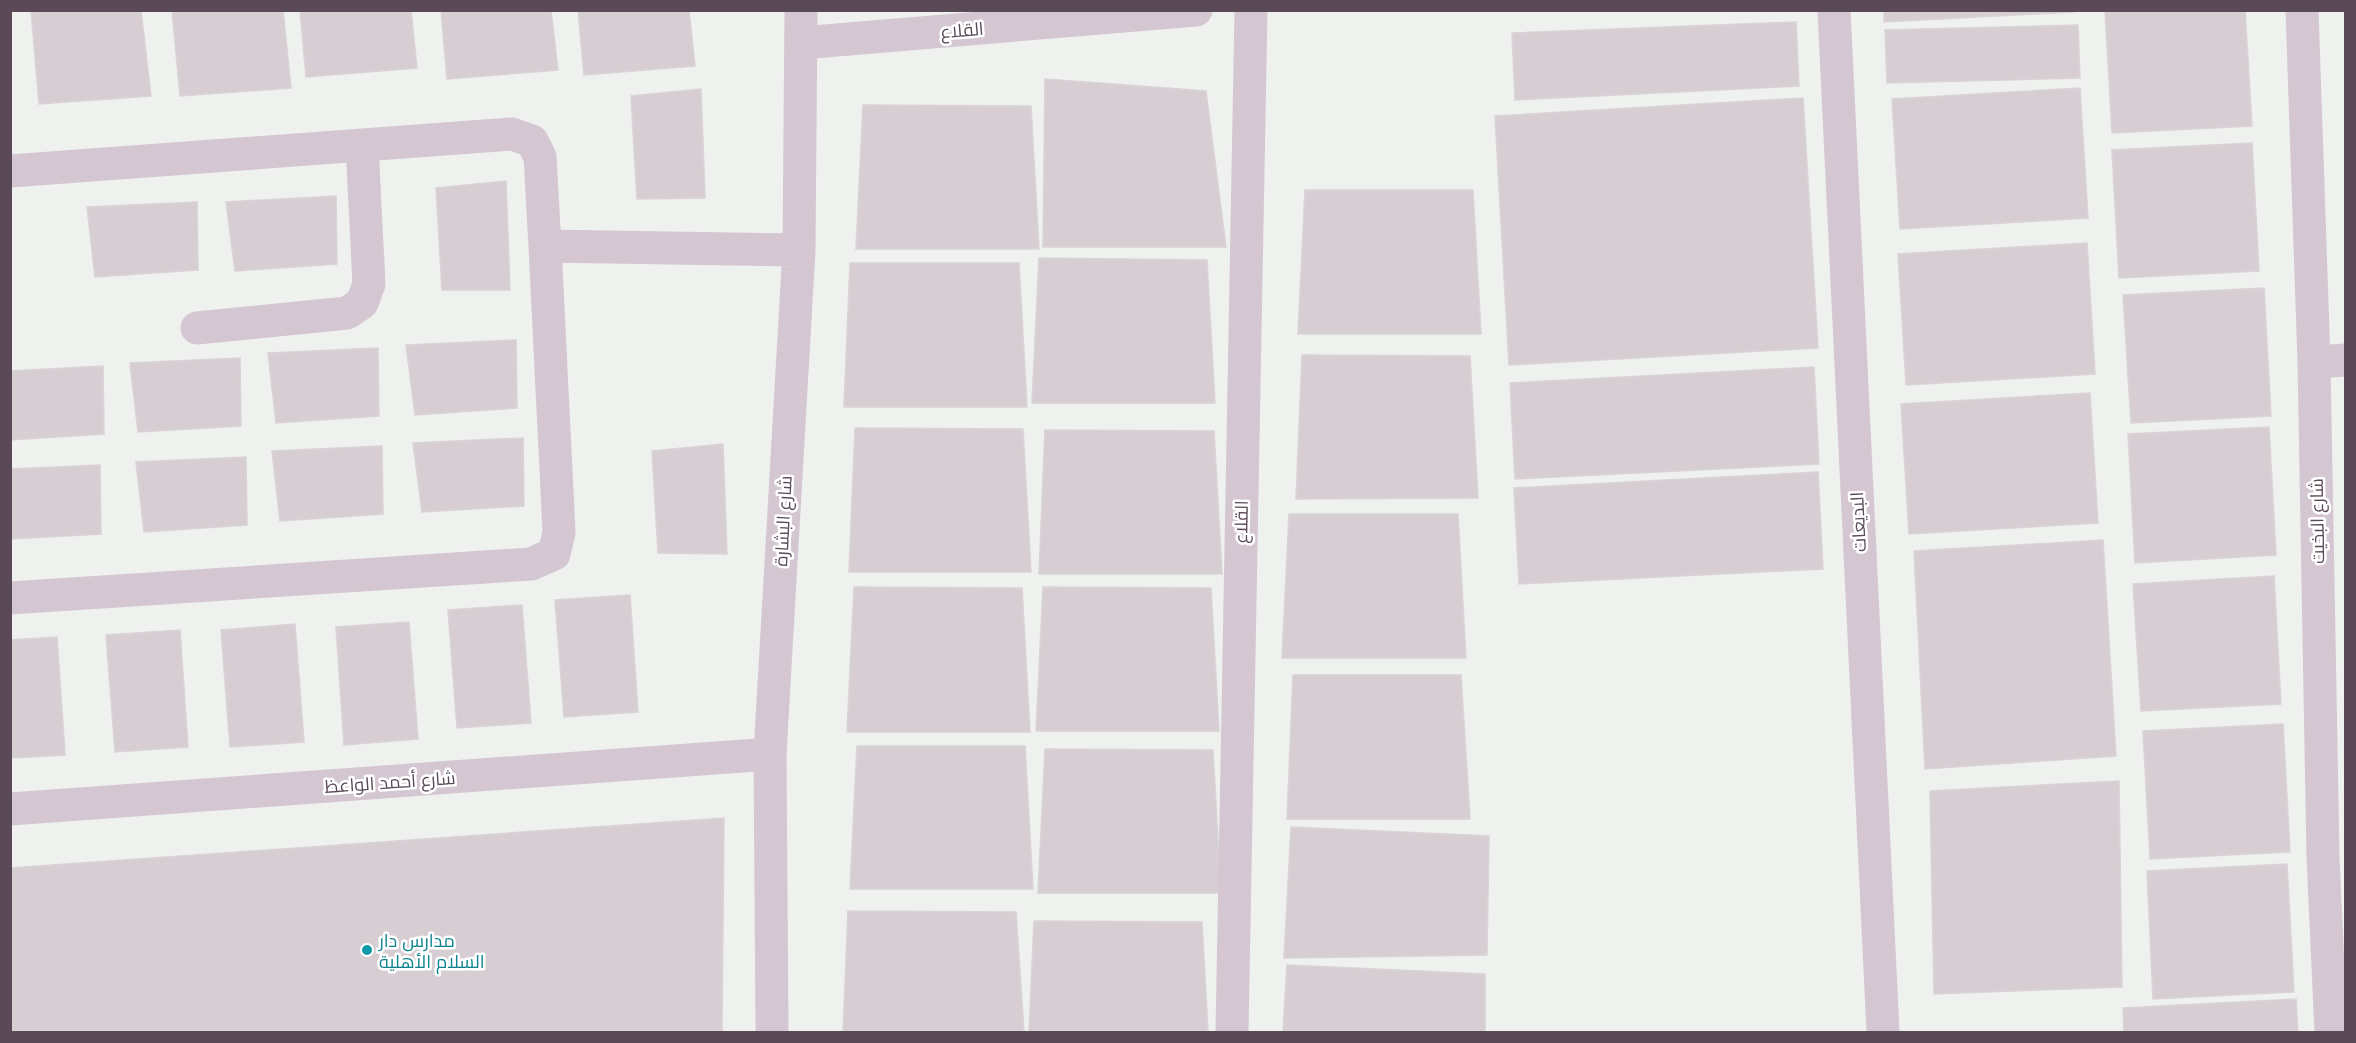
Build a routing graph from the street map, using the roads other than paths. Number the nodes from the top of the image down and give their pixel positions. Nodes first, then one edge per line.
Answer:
1 (801, 10) edge
2 (1196, 10) edge
3 (1251, 10) edge
4 (1834, 10) edge
5 (2302, 10) edge
6 (801, 43) junction
7 (362, 145) junction
8 (10, 171) edge
9 (545, 246) junction
10 (799, 250) junction
11 (197, 328) dead end
12 (2330, 361) edge
13 (10, 598) edge
14 (770, 754) junction
15 (10, 809) edge
16 (2334, 857) edge
17 (772, 1032) edge
18 (1232, 1032) edge
19 (1883, 1032) edge
20 (2331, 1032) edge

1 - 6 street, شارع البشارة
2 - 6 street, القلاع
3 - 18 street, القلاع
4 - 19 street, البديعات
5 - 12 street, شارع البخيت
6 - 10 street, شارع البشارة
7 - 8 street
7 - 9 street
7 - 11 street
9 - 10 street
9 - 13 street
10 - 14 street, شارع البشارة
12 - 16 street, شارع البخيت
14 - 15 street, شارع أحمد الواعظ
14 - 17 street, شارع البشارة
16 - 20 street, شارع البخيت

